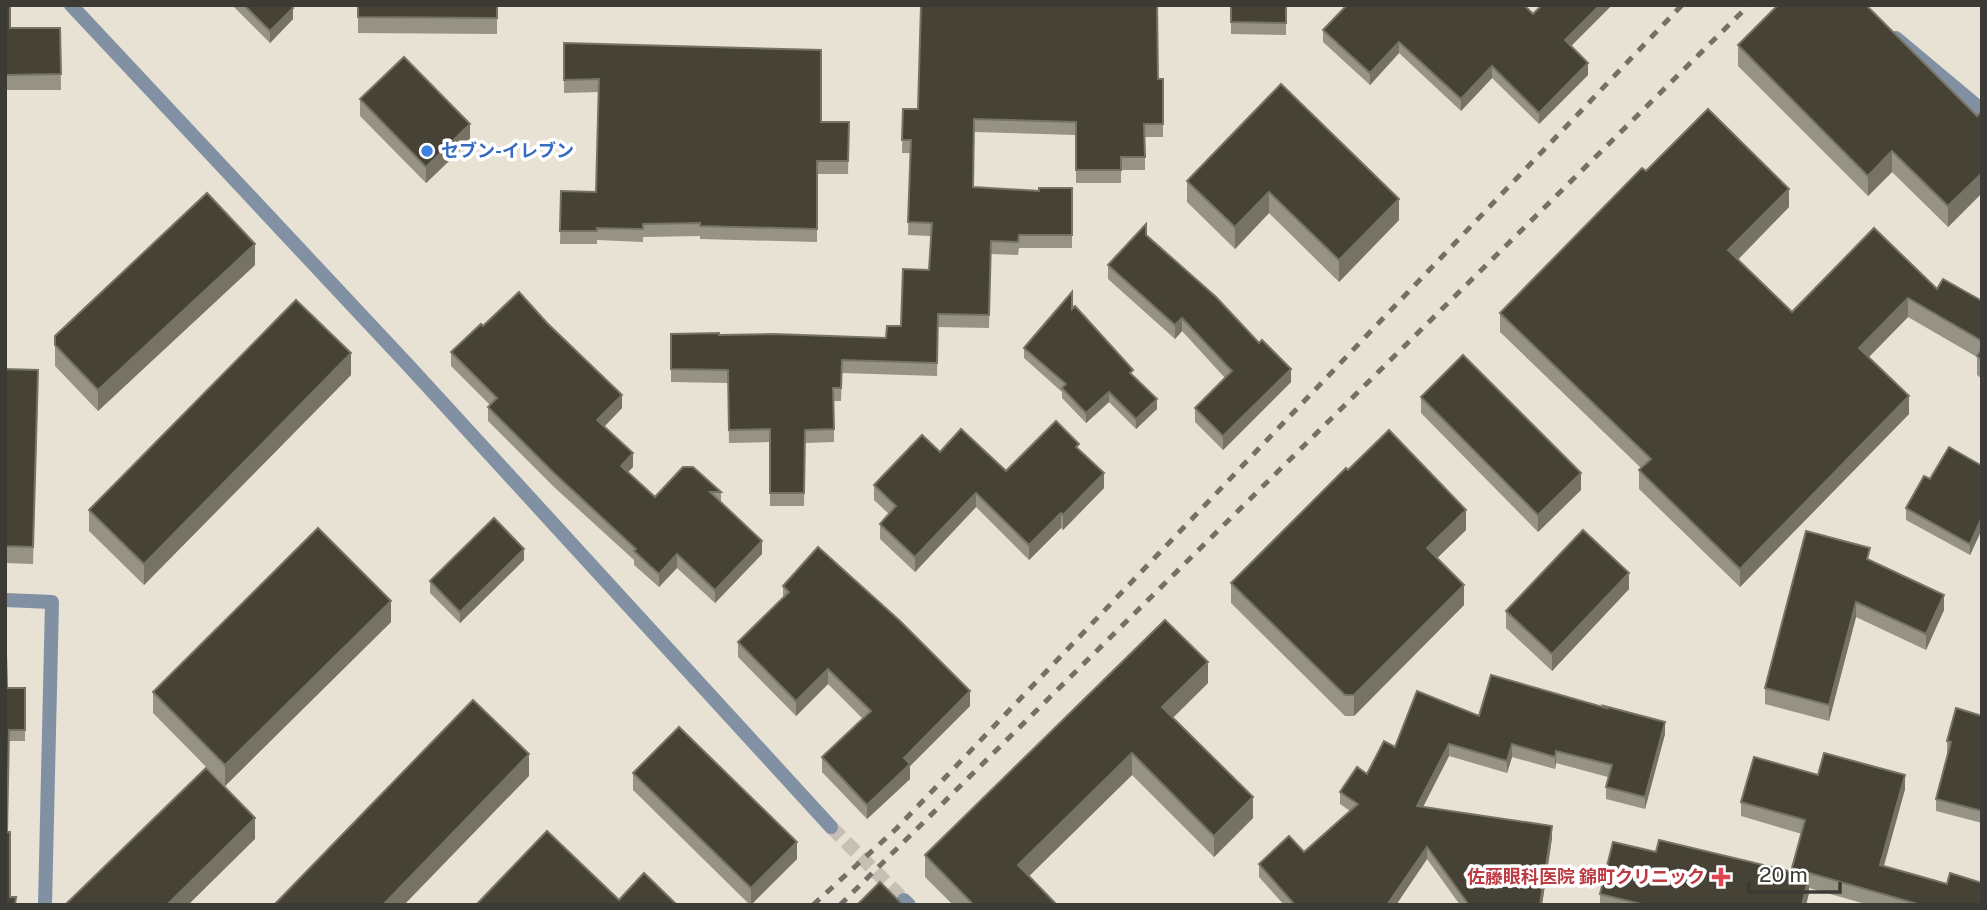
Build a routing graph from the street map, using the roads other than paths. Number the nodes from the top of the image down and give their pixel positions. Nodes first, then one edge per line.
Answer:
1 (71, 5) edge
2 (1889, 32) edge
3 (1982, 110) edge
4 (5, 600) edge
5 (831, 827) tunnel mouth
6 (45, 905) edge

1 - 5 street
2 - 3 street
4 - 6 street

